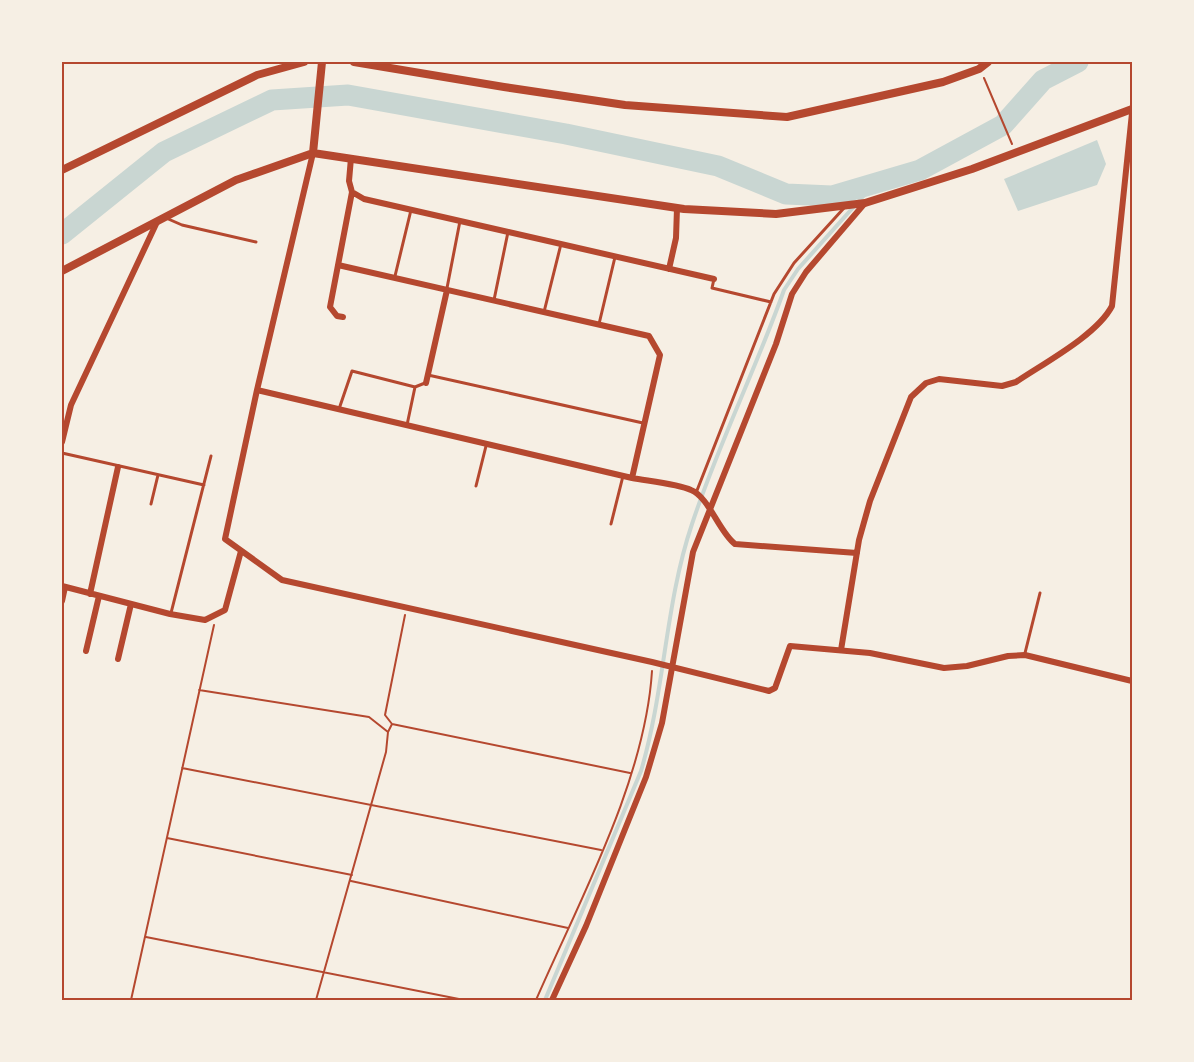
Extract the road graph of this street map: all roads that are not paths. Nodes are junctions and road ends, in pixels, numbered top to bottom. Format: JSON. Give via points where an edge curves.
{"nodes":[{"id":1,"x":304,"y":62,"type":"edge"},
{"id":2,"x":322,"y":62,"type":"edge"},
{"id":3,"x":354,"y":62,"type":"edge"},
{"id":4,"x":988,"y":62,"type":"edge"},
{"id":5,"x":1132,"y":111,"type":"edge"},
{"id":6,"x":313,"y":153,"type":"junction"},
{"id":7,"x":351,"y":158,"type":"junction"},
{"id":8,"x":62,"y":170,"type":"edge"},
{"id":9,"x":352,"y":192,"type":"junction"},
{"id":10,"x":865,"y":203,"type":"junction"},
{"id":11,"x":846,"y":206,"type":"junction"},
{"id":12,"x":677,"y":208,"type":"junction"},
{"id":13,"x":411,"y":210,"type":"junction"},
{"id":14,"x":161,"y":219,"type":"junction"},
{"id":15,"x":460,"y":221,"type":"junction"},
{"id":16,"x":508,"y":232,"type":"junction"},
{"id":17,"x":256,"y":242,"type":"dead end"},
{"id":18,"x":561,"y":244,"type":"junction"},
{"id":19,"x":615,"y":257,"type":"junction"},
{"id":20,"x":338,"y":265,"type":"junction"},
{"id":21,"x":669,"y":269,"type":"junction"},
{"id":22,"x":62,"y":271,"type":"edge"},
{"id":23,"x":394,"y":278,"type":"junction"},
{"id":24,"x":714,"y":279,"type":"joint"},
{"id":25,"x":447,"y":290,"type":"junction"},
{"id":26,"x":494,"y":300,"type":"junction"},
{"id":27,"x":771,"y":302,"type":"junction"},
{"id":28,"x":544,"y":312,"type":"junction"},
{"id":29,"x":343,"y":317,"type":"dead end"},
{"id":30,"x":599,"y":324,"type":"junction"},
{"id":31,"x":428,"y":375,"type":"junction"},
{"id":32,"x":426,"y":383,"type":"joint"},
{"id":33,"x":415,"y":387,"type":"junction"},
{"id":34,"x":257,"y":390,"type":"junction"},
{"id":35,"x":339,"y":409,"type":"junction"},
{"id":36,"x":643,"y":423,"type":"junction"},
{"id":37,"x":407,"y":425,"type":"junction"},
{"id":38,"x":62,"y":442,"type":"edge"},
{"id":39,"x":487,"y":444,"type":"junction"},
{"id":40,"x":62,"y":453,"type":"edge"},
{"id":41,"x":211,"y":456,"type":"dead end"},
{"id":42,"x":118,"y":467,"type":"junction"},
{"id":43,"x":158,"y":475,"type":"junction"},
{"id":44,"x":623,"y":476,"type":"junction"},
{"id":45,"x":632,"y":478,"type":"junction"},
{"id":46,"x":204,"y":484,"type":"junction"},
{"id":47,"x":476,"y":486,"type":"dead end"},
{"id":48,"x":696,"y":493,"type":"junction"},
{"id":49,"x":151,"y":504,"type":"dead end"},
{"id":50,"x":709,"y":510,"type":"junction"},
{"id":51,"x":611,"y":525,"type":"dead end"},
{"id":52,"x":241,"y":551,"type":"junction"},
{"id":53,"x":856,"y":553,"type":"junction"},
{"id":54,"x":63,"y":586,"type":"edge"},
{"id":55,"x":1040,"y":593,"type":"dead end"},
{"id":56,"x":90,"y":594,"type":"junction"},
{"id":57,"x":99,"y":596,"type":"junction"},
{"id":58,"x":62,"y":601,"type":"edge"},
{"id":59,"x":131,"y":604,"type":"junction"},
{"id":60,"x":170,"y":614,"type":"junction"},
{"id":61,"x":841,"y":650,"type":"junction"},
{"id":62,"x":86,"y":651,"type":"dead end"},
{"id":63,"x":1025,"y":655,"type":"junction"},
{"id":64,"x":118,"y":659,"type":"dead end"},
{"id":65,"x":671,"y":668,"type":"junction"},
{"id":66,"x":1132,"y":681,"type":"edge"},
{"id":67,"x":552,"y":1000,"type":"edge"}],
"edges":[{"from":1,"to":8,"type":"street","via":[[256,75]]},
{"from":2,"to":6,"type":"street"},
{"from":3,"to":4,"type":"street","via":[[625,105],[787,117],[943,82]]},
{"from":5,"to":10,"type":"street"},
{"from":5,"to":53,"type":"street","via":[[1112,306],[1108,314],[1016,382],[1002,386],[939,379],[926,382],[911,397],[870,501]]},
{"from":6,"to":7,"type":"street"},
{"from":6,"to":14,"type":"street","via":[[236,180]]},
{"from":6,"to":34,"type":"street"},
{"from":7,"to":9,"type":"street"},
{"from":7,"to":12,"type":"street"},
{"from":9,"to":13,"type":"street","via":[[364,199]]},
{"from":9,"to":20,"type":"street"},
{"from":10,"to":11,"type":"street"},
{"from":10,"to":50,"type":"street","via":[[792,294]]},
{"from":11,"to":12,"type":"street","via":[[776,214]]},
{"from":11,"to":27,"type":"lane","via":[[794,263]]},
{"from":12,"to":21,"type":"street"},
{"from":13,"to":15,"type":"street"},
{"from":13,"to":23,"type":"lane"},
{"from":14,"to":17,"type":"lane"},
{"from":14,"to":22,"type":"street"},
{"from":14,"to":38,"type":"street","via":[[71,405]]},
{"from":15,"to":16,"type":"street"},
{"from":15,"to":25,"type":"lane"},
{"from":16,"to":18,"type":"street"},
{"from":16,"to":26,"type":"lane"},
{"from":18,"to":19,"type":"street"},
{"from":18,"to":28,"type":"lane"},
{"from":19,"to":21,"type":"street"},
{"from":19,"to":30,"type":"lane"},
{"from":20,"to":23,"type":"street"},
{"from":20,"to":29,"type":"street","via":[[330,307]]},
{"from":21,"to":24,"type":"street"},
{"from":23,"to":25,"type":"street"},
{"from":24,"to":27,"type":"lane","via":[[712,288]]},
{"from":25,"to":26,"type":"street"},
{"from":25,"to":31,"type":"street"},
{"from":26,"to":28,"type":"street"},
{"from":27,"to":48,"type":"lane"},
{"from":28,"to":30,"type":"street"},
{"from":30,"to":36,"type":"street","via":[[649,336],[660,355]]},
{"from":31,"to":32,"type":"street"},
{"from":31,"to":36,"type":"lane"},
{"from":32,"to":33,"type":"lane"},
{"from":33,"to":35,"type":"lane","via":[[351,371]]},
{"from":33,"to":37,"type":"lane"},
{"from":34,"to":35,"type":"street"},
{"from":34,"to":52,"type":"street","via":[[225,539]]},
{"from":35,"to":37,"type":"street"},
{"from":36,"to":45,"type":"street"},
{"from":37,"to":39,"type":"street"},
{"from":39,"to":44,"type":"street"},
{"from":39,"to":47,"type":"lane"},
{"from":40,"to":42,"type":"lane"},
{"from":41,"to":46,"type":"lane"},
{"from":42,"to":43,"type":"lane"},
{"from":42,"to":56,"type":"street"},
{"from":43,"to":46,"type":"lane"},
{"from":43,"to":49,"type":"lane"},
{"from":44,"to":45,"type":"street"},
{"from":44,"to":51,"type":"lane"},
{"from":45,"to":48,"type":"street"},
{"from":46,"to":60,"type":"lane"},
{"from":48,"to":50,"type":"street"},
{"from":50,"to":53,"type":"street","via":[[735,544]]},
{"from":50,"to":65,"type":"street","via":[[693,552]]},
{"from":52,"to":60,"type":"street","via":[[225,610],[205,620]]},
{"from":52,"to":65,"type":"street","via":[[282,580]]},
{"from":53,"to":61,"type":"street"},
{"from":54,"to":56,"type":"street"},
{"from":54,"to":58,"type":"street"},
{"from":55,"to":63,"type":"lane"},
{"from":56,"to":57,"type":"street"},
{"from":57,"to":59,"type":"street"},
{"from":57,"to":62,"type":"street"},
{"from":59,"to":60,"type":"street"},
{"from":59,"to":64,"type":"street"},
{"from":61,"to":63,"type":"street","via":[[944,668]]},
{"from":61,"to":65,"type":"street","via":[[790,646],[775,688],[769,691]]},
{"from":63,"to":66,"type":"street"},
{"from":65,"to":67,"type":"street","via":[[662,723],[646,777]]}]}
